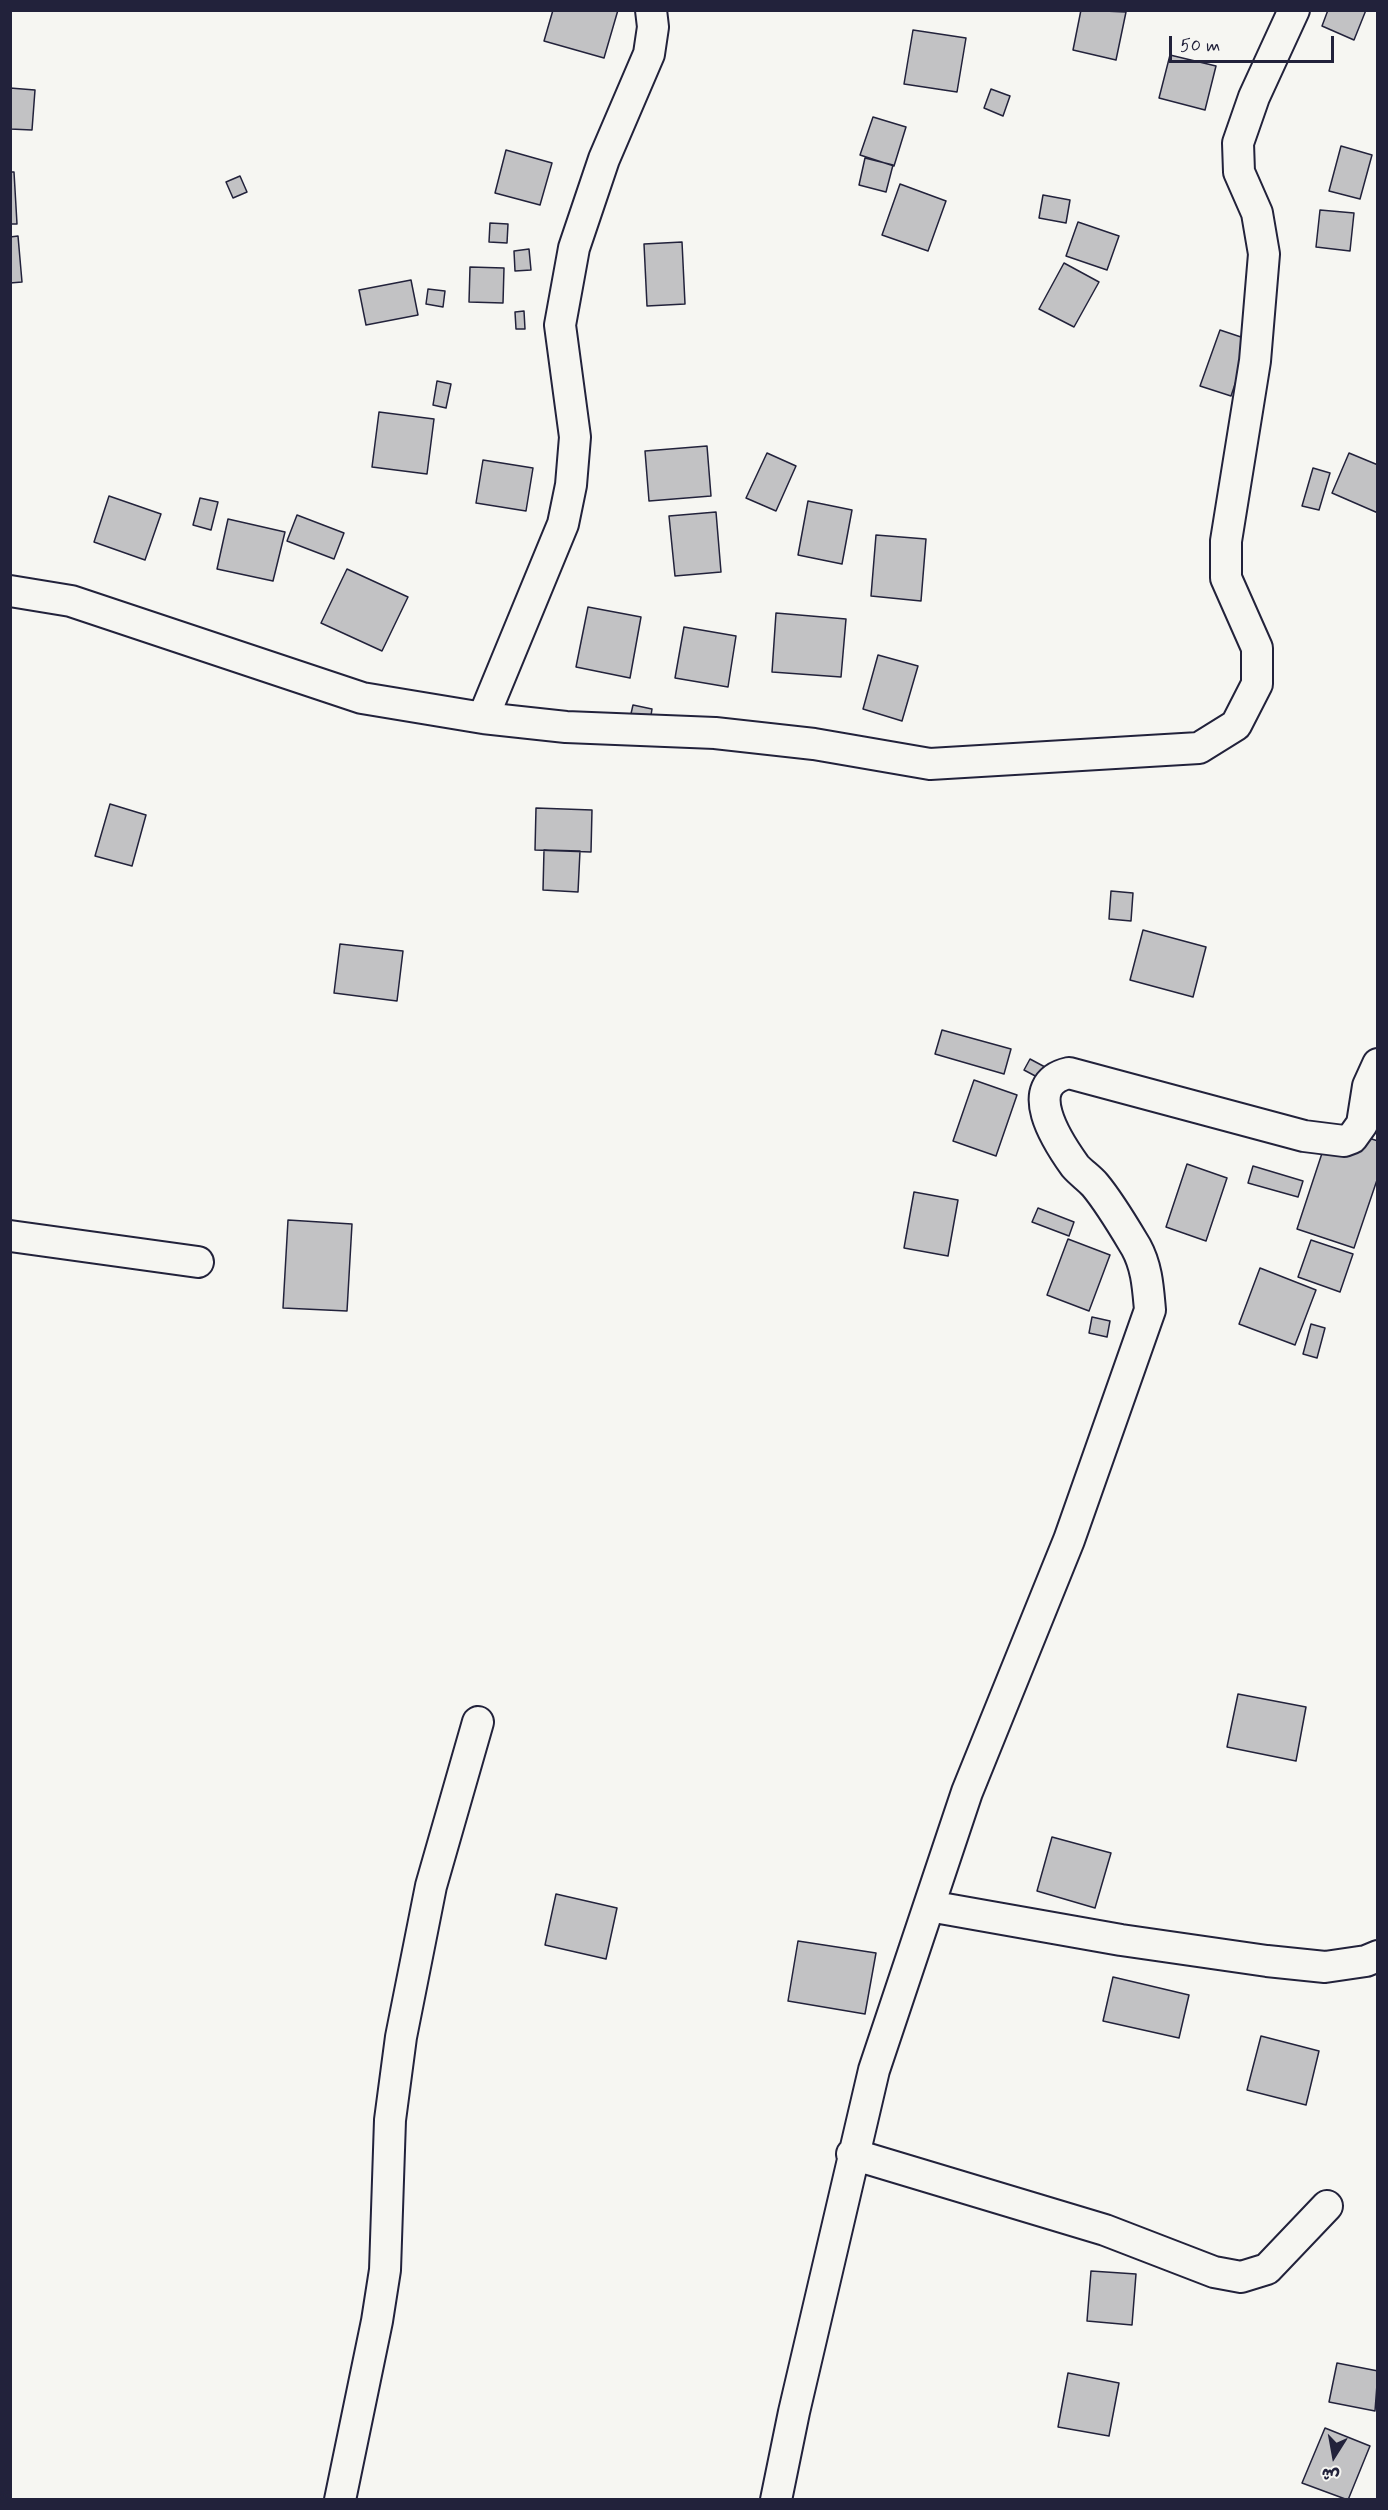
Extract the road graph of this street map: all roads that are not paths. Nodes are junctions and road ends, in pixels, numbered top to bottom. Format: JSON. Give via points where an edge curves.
{"nodes":[{"id":1,"x":651,"y":10,"type":"edge"},
{"id":2,"x":1294,"y":10,"type":"edge"},
{"id":3,"x":10,"y":591,"type":"edge"},
{"id":4,"x":483,"y":718,"type":"junction"},
{"id":5,"x":1377,"y":1064,"type":"edge"},
{"id":6,"x":10,"y":1236,"type":"edge"},
{"id":7,"x":198,"y":1262,"type":"dead end"},
{"id":8,"x":478,"y":1722,"type":"dead end"},
{"id":9,"x":929,"y":1906,"type":"junction"},
{"id":10,"x":1377,"y":1956,"type":"edge"},
{"id":11,"x":852,"y":2154,"type":"junction"},
{"id":12,"x":1327,"y":2206,"type":"dead end"},
{"id":13,"x":340,"y":2499,"type":"edge"},
{"id":14,"x":776,"y":2499,"type":"edge"}],
"edges":[{"from":1,"to":4,"type":"street","via":[[649,54],[596,181],[574,248],[560,325],[575,437],[563,524]]},
{"from":2,"to":4,"type":"street","via":[[1254,97],[1238,143],[1239,172],[1257,213],[1264,254],[1255,361],[1226,541],[1226,578],[1257,648],[1257,684],[1236,726],[1199,748],[930,764],[814,744],[715,733],[566,727]]},
{"from":3,"to":4,"type":"street","via":[[71,601],[362,698]]},
{"from":5,"to":9,"type":"street","via":[[1368,1086],[1362,1124],[1352,1138],[1344,1141],[1304,1136],[1069,1073],[1055,1076],[1048,1083],[1047,1122],[1137,1249],[1148,1280],[1150,1310],[1069,1540],[967,1792]]},
{"from":6,"to":7,"type":"street"},
{"from":8,"to":13,"type":"street","via":[[431,1886],[401,2037],[390,2120],[385,2270]]},
{"from":9,"to":10,"type":"street","via":[[1267,1961],[1325,1967]]},
{"from":9,"to":11,"type":"street","via":[[874,2070]]},
{"from":11,"to":12,"type":"street","via":[[1105,2230],[1214,2272],[1241,2277],[1268,2269]]},
{"from":11,"to":14,"type":"street"}]}
